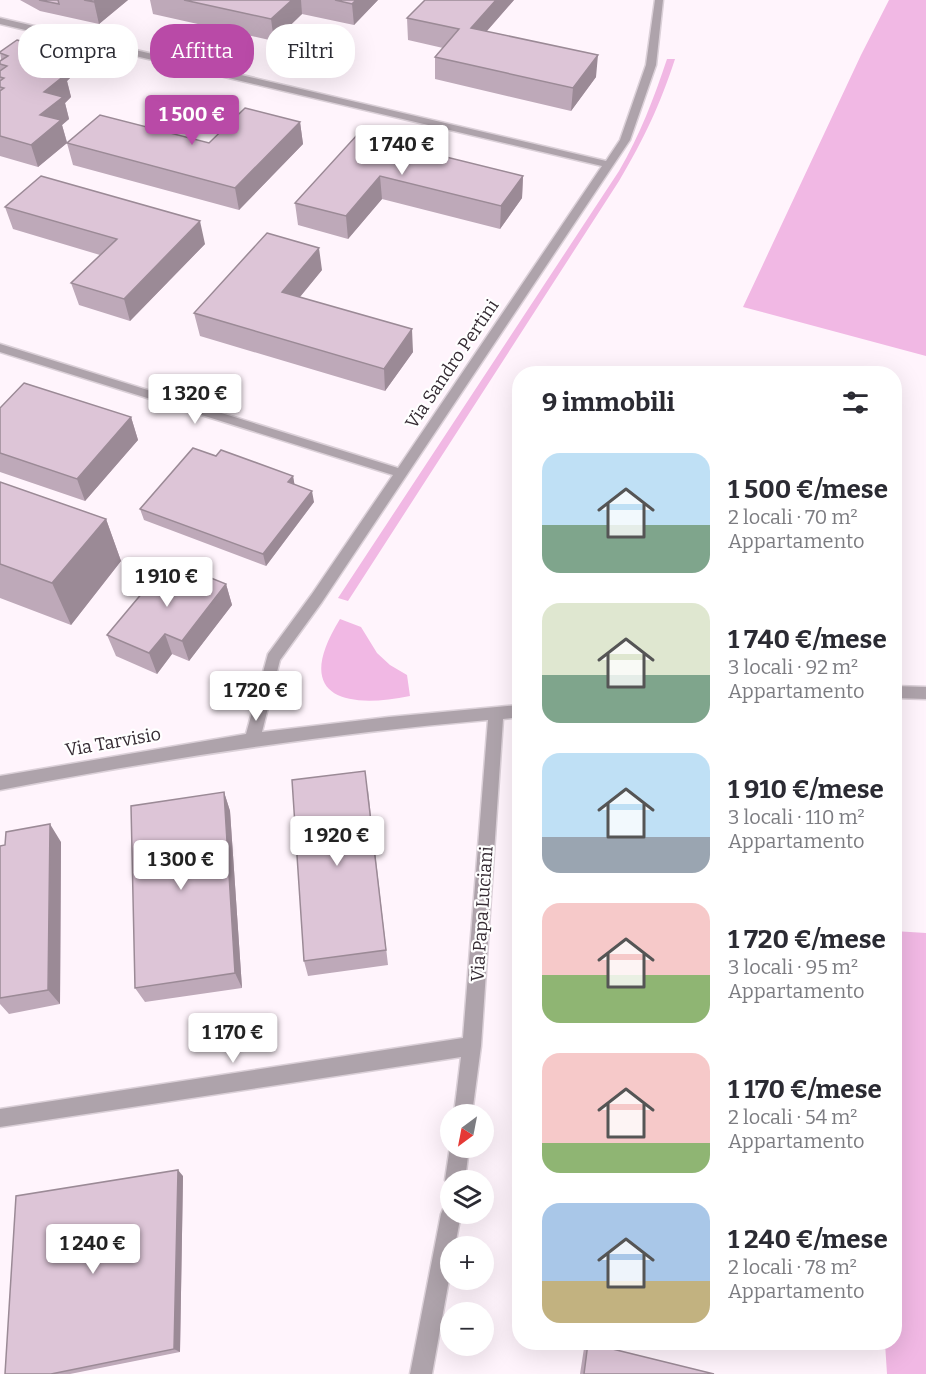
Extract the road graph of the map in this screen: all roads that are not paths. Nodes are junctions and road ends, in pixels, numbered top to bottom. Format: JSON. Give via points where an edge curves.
{"nodes":[{"id":1,"x":659,"y":0,"type":"edge"},
{"id":2,"x":0,"y":21,"type":"edge"},
{"id":3,"x":610,"y":165,"type":"junction"},
{"id":4,"x":0,"y":348,"type":"edge"},
{"id":5,"x":399,"y":473,"type":"junction"},
{"id":6,"x":902,"y":692,"type":"edge"},
{"id":7,"x":926,"y":693,"type":"edge"},
{"id":8,"x":512,"y":712,"type":"edge"},
{"id":9,"x":496,"y":713,"type":"junction"},
{"id":10,"x":253,"y":739,"type":"junction"},
{"id":11,"x":0,"y":783,"type":"edge"},
{"id":12,"x":472,"y":1046,"type":"junction"},
{"id":13,"x":464,"y":1104,"type":"edge"},
{"id":14,"x":0,"y":1118,"type":"edge"},
{"id":15,"x":449,"y":1224,"type":"edge"},
{"id":16,"x":421,"y":1374,"type":"edge"}],
"edges":[{"from":1,"to":3,"type":"street","name":"Via Sandro Pertini","via":[[651,65],[625,140]]},
{"from":2,"to":3,"type":"street"},
{"from":3,"to":5,"type":"street","name":"Via Sandro Pertini"},
{"from":4,"to":5,"type":"street"},
{"from":5,"to":10,"type":"street","name":"Via Sandro Pertini","via":[[273,658]]},
{"from":6,"to":7,"type":"street"},
{"from":8,"to":9,"type":"street","name":"Via Tarvisio"},
{"from":9,"to":10,"type":"street","name":"Via Tarvisio"},
{"from":9,"to":12,"type":"street","name":"Via Papa Luciani"},
{"from":10,"to":11,"type":"street","name":"Via Tarvisio"},
{"from":12,"to":13,"type":"street","name":"Via Papa Luciani"},
{"from":12,"to":14,"type":"street"},
{"from":15,"to":16,"type":"street"}]}
